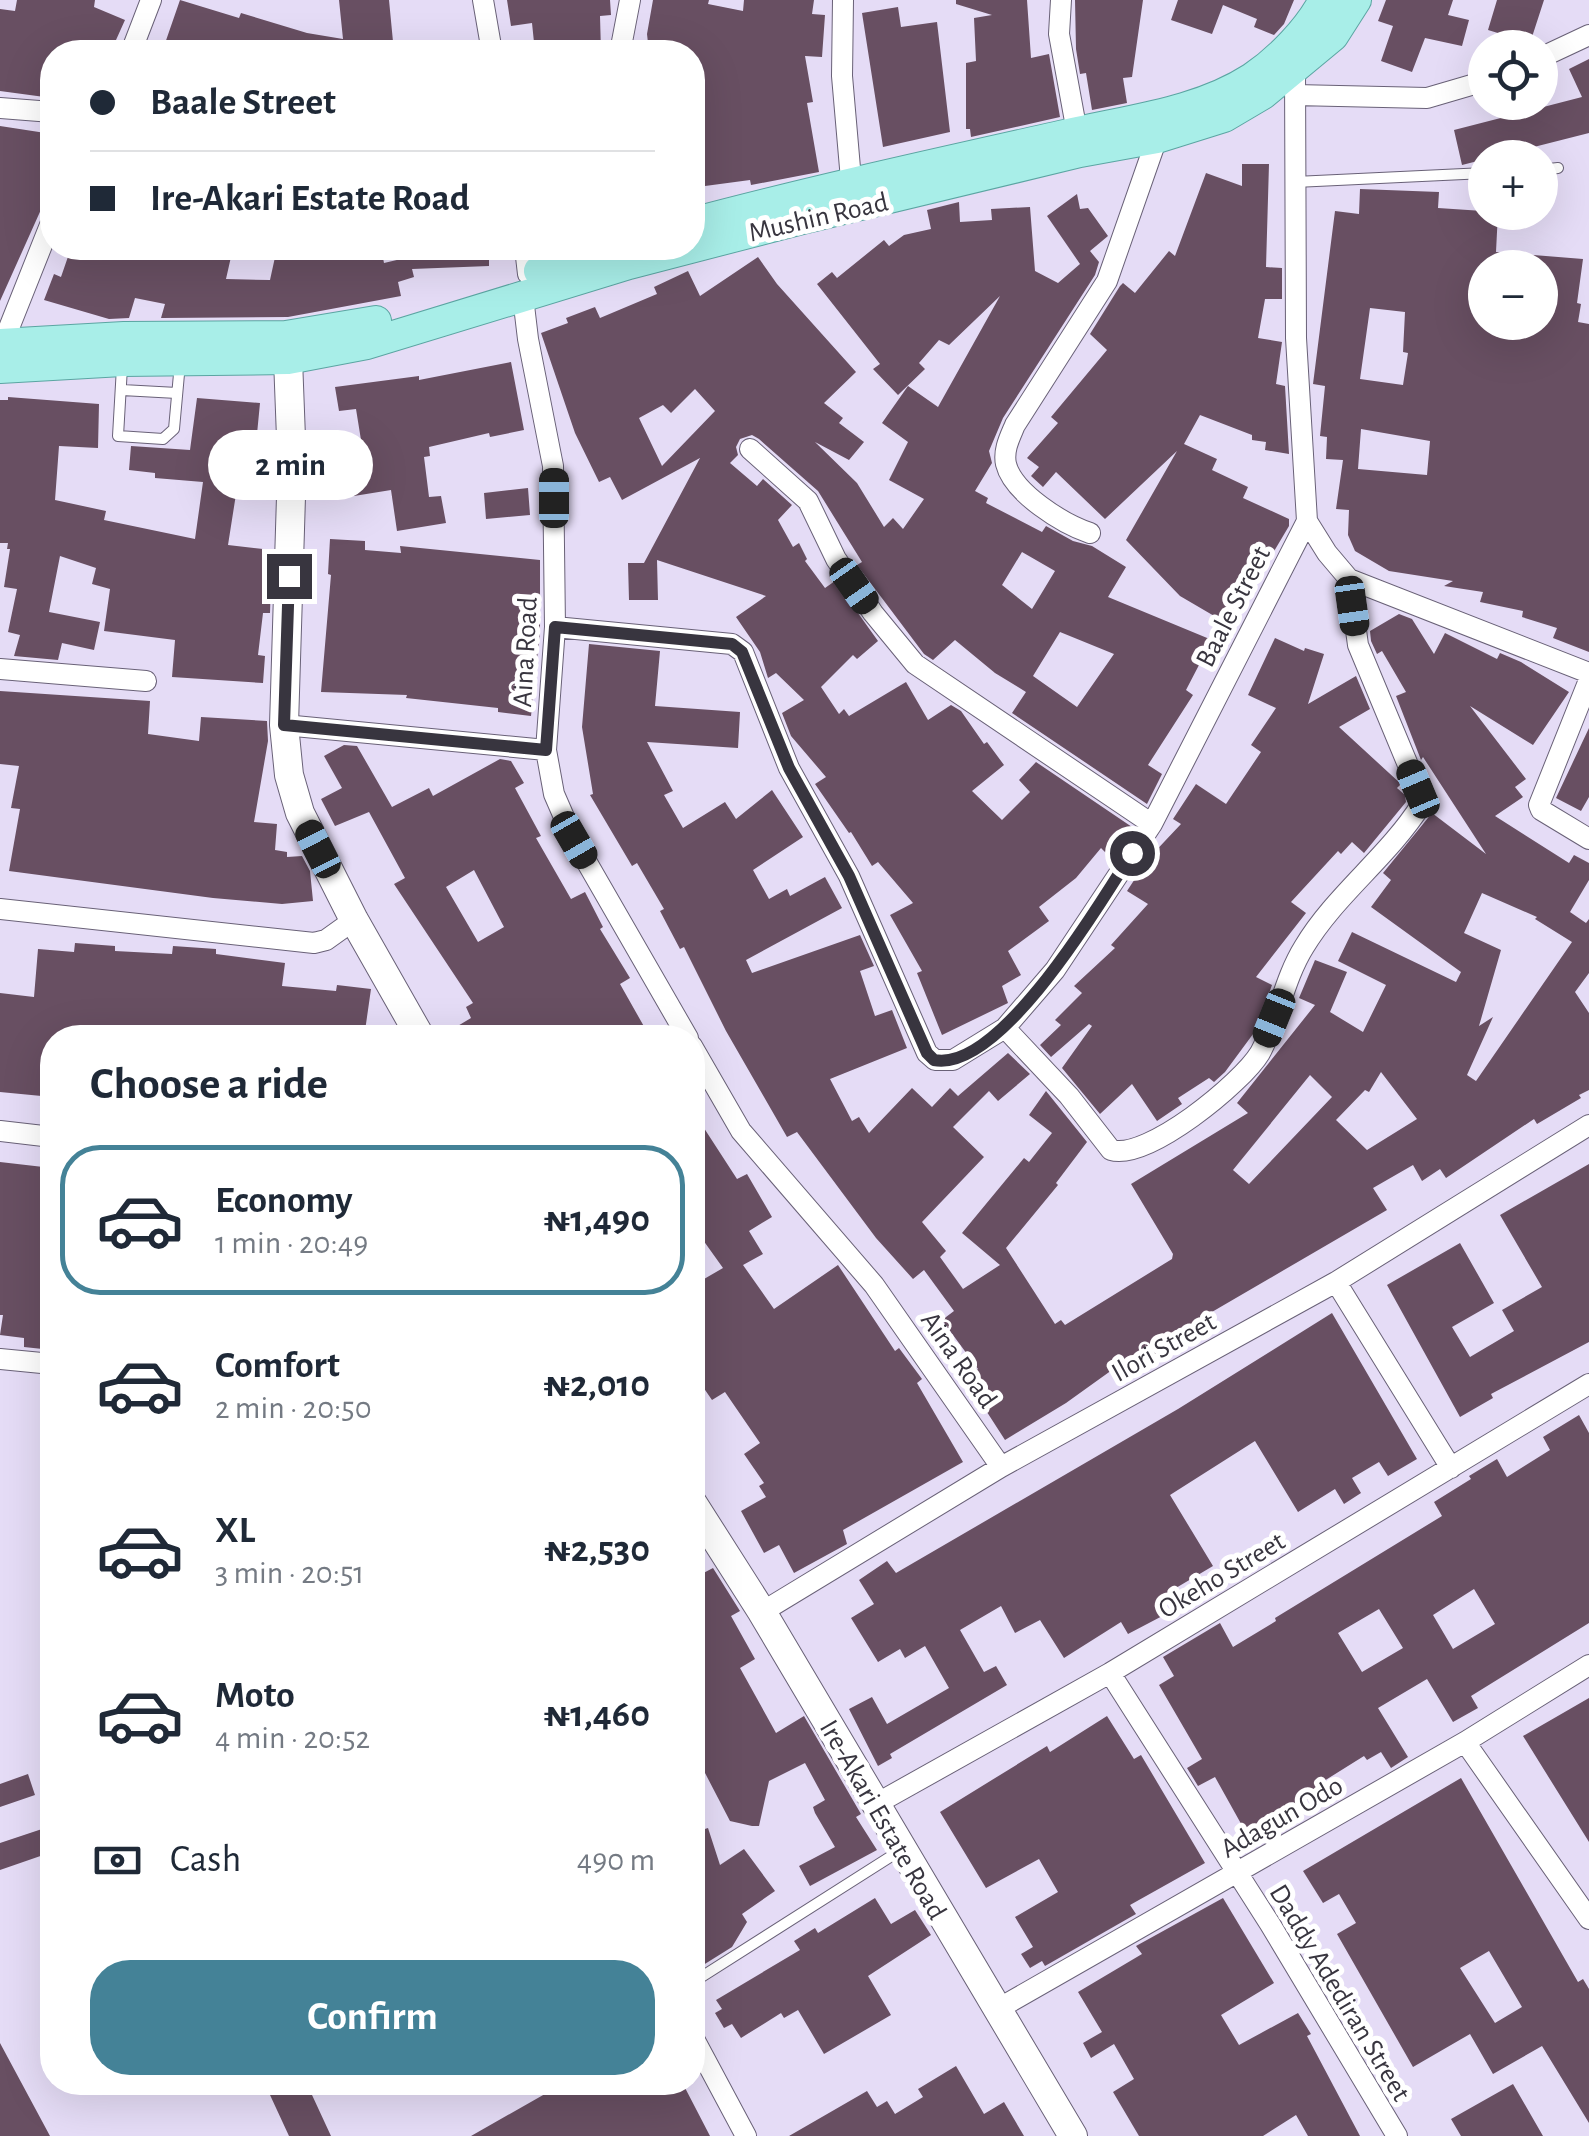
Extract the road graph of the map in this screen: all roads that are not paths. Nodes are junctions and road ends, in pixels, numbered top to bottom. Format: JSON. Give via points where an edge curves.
{"nodes":[{"id":1,"x":150,"y":0,"type":"edge"},
{"id":2,"x":482,"y":0,"type":"edge"},
{"id":3,"x":630,"y":0,"type":"edge"},
{"id":4,"x":843,"y":0,"type":"edge"},
{"id":5,"x":1060,"y":0,"type":"edge"},
{"id":6,"x":1324,"y":0,"type":"edge"},
{"id":7,"x":1356,"y":0,"type":"edge"},
{"id":8,"x":1589,"y":35,"type":"edge"},
{"id":9,"x":135,"y":40,"type":"edge"},
{"id":10,"x":490,"y":40,"type":"edge"},
{"id":11,"x":622,"y":40,"type":"edge"},
{"id":12,"x":1558,"y":50,"type":"edge"},
{"id":13,"x":1295,"y":82,"type":"junction"},
{"id":14,"x":1468,"y":86,"type":"edge"},
{"id":15,"x":0,"y":108,"type":"edge"},
{"id":16,"x":40,"y":111,"type":"edge"},
{"id":17,"x":1077,"y":132,"type":"junction"},
{"id":18,"x":1158,"y":138,"type":"junction"},
{"id":19,"x":1468,"y":173,"type":"edge"},
{"id":20,"x":1294,"y":182,"type":"junction"},
{"id":21,"x":853,"y":195,"type":"junction"},
{"id":22,"x":705,"y":222,"type":"edge"},
{"id":23,"x":705,"y":244,"type":"edge"},
{"id":24,"x":40,"y":251,"type":"edge"},
{"id":25,"x":568,"y":260,"type":"edge"},
{"id":26,"x":644,"y":260,"type":"edge"},
{"id":27,"x":525,"y":273,"type":"edge"},
{"id":28,"x":1,"y":352,"type":"edge"},
{"id":29,"x":288,"y":359,"type":"junction"},
{"id":30,"x":180,"y":362,"type":"junction"},
{"id":31,"x":122,"y":375,"type":"junction"},
{"id":32,"x":177,"y":393,"type":"junction"},
{"id":33,"x":750,"y":449,"type":"dead end"},
{"id":34,"x":1307,"y":521,"type":"junction"},
{"id":35,"x":1090,"y":533,"type":"dead end"},
{"id":36,"x":1349,"y":579,"type":"junction"},
{"id":37,"x":555,"y":627,"type":"junction"},
{"id":38,"x":0,"y":669,"type":"edge"},
{"id":39,"x":1589,"y":676,"type":"edge"},
{"id":40,"x":146,"y":681,"type":"dead end"},
{"id":41,"x":284,"y":725,"type":"junction"},
{"id":42,"x":546,"y":750,"type":"junction"},
{"id":43,"x":1152,"y":824,"type":"junction"},
{"id":44,"x":1589,"y":839,"type":"edge"},
{"id":45,"x":0,"y":908,"type":"edge"},
{"id":46,"x":354,"y":920,"type":"junction"},
{"id":47,"x":414,"y":1025,"type":"edge"},
{"id":48,"x":681,"y":1025,"type":"edge"},
{"id":49,"x":1005,"y":1028,"type":"junction"},
{"id":50,"x":705,"y":1069,"type":"edge"},
{"id":51,"x":1589,"y":1125,"type":"edge"},
{"id":52,"x":0,"y":1132,"type":"edge"},
{"id":53,"x":40,"y":1136,"type":"edge"},
{"id":54,"x":1336,"y":1282,"type":"junction"},
{"id":55,"x":0,"y":1360,"type":"edge"},
{"id":56,"x":40,"y":1363,"type":"edge"},
{"id":57,"x":1589,"y":1384,"type":"edge"},
{"id":58,"x":1002,"y":1466,"type":"junction"},
{"id":59,"x":1451,"y":1468,"type":"junction"},
{"id":60,"x":705,"y":1522,"type":"edge"},
{"id":61,"x":762,"y":1612,"type":"junction"},
{"id":62,"x":1589,"y":1665,"type":"edge"},
{"id":63,"x":1110,"y":1673,"type":"junction"},
{"id":64,"x":1465,"y":1742,"type":"junction"},
{"id":65,"x":876,"y":1804,"type":"junction"},
{"id":66,"x":902,"y":1850,"type":"junction"},
{"id":67,"x":1236,"y":1874,"type":"junction"},
{"id":68,"x":1589,"y":1920,"type":"edge"},
{"id":69,"x":705,"y":1975,"type":"edge"},
{"id":70,"x":996,"y":2010,"type":"junction"},
{"id":71,"x":705,"y":2059,"type":"edge"},
{"id":72,"x":746,"y":2136,"type":"edge"},
{"id":73,"x":1072,"y":2136,"type":"edge"},
{"id":74,"x":1397,"y":2136,"type":"edge"}],
"edges":[{"from":1,"to":9,"type":"street"},
{"from":2,"to":10,"type":"street"},
{"from":3,"to":11,"type":"street"},
{"from":4,"to":21,"type":"street"},
{"from":5,"to":17,"type":"street","via":[[1059,34]]},
{"from":6,"to":17,"type":"main road","name":"Mushin Road","via":[[1252,77],[1214,97]]},
{"from":7,"to":13,"type":"main road","name":"Mushin Road"},
{"from":8,"to":12,"type":"street"},
{"from":13,"to":14,"type":"street","via":[[1427,98]]},
{"from":13,"to":18,"type":"main road","name":"Mushin Road","via":[[1224,117]]},
{"from":13,"to":20,"type":"street"},
{"from":15,"to":16,"type":"street"},
{"from":17,"to":21,"type":"main road","name":"Mushin Road"},
{"from":18,"to":21,"type":"main road","name":"Mushin Road"},
{"from":18,"to":35,"type":"street","via":[[1107,281],[1014,425],[1006,449],[1020,488]]},
{"from":19,"to":20,"type":"lane"},
{"from":20,"to":34,"type":"street"},
{"from":21,"to":22,"type":"main road","name":"Mushin Road"},
{"from":21,"to":23,"type":"main road","name":"Mushin Road","via":[[802,218]]},
{"from":24,"to":28,"type":"street"},
{"from":25,"to":27,"type":"main road","name":"Mushin Road"},
{"from":26,"to":27,"type":"main road","name":"Mushin Road"},
{"from":27,"to":28,"type":"main road","name":"Mushin Road","via":[[362,325],[286,336],[124,337]]},
{"from":27,"to":29,"type":"main road","name":"Mushin Road","via":[[367,344]]},
{"from":27,"to":37,"type":"street","name":"Aina Road","via":[[528,339],[554,466]]},
{"from":28,"to":31,"type":"main road","name":"Mushin Road"},
{"from":29,"to":30,"type":"main road","name":"Mushin Road"},
{"from":29,"to":41,"type":"street","via":[[292,464]]},
{"from":30,"to":31,"type":"main road","name":"Mushin Road"},
{"from":30,"to":32,"type":"lane"},
{"from":31,"to":32,"type":"lane"},
{"from":31,"to":32,"type":"lane","via":[[118,436],[172,434]]},
{"from":33,"to":43,"type":"street","via":[[808,501],[836,559],[915,664]]},
{"from":34,"to":36,"type":"street"},
{"from":34,"to":43,"type":"street","name":"Baale Street"},
{"from":36,"to":39,"type":"street"},
{"from":36,"to":49,"type":"street","via":[[1358,645],[1421,806],[1303,947],[1259,1054],[1195,1114],[1160,1138],[1118,1152]]},
{"from":37,"to":42,"type":"street","name":"Aina Road"},
{"from":37,"to":49,"type":"street","name":"Baale Street","via":[[732,644],[742,652],[789,768],[849,876],[927,1053],[952,1060]]},
{"from":38,"to":40,"type":"street"},
{"from":39,"to":44,"type":"street","via":[[1539,805]]},
{"from":41,"to":42,"type":"street"},
{"from":41,"to":46,"type":"street","via":[[300,813]]},
{"from":42,"to":48,"type":"street","name":"Aina Road","via":[[554,794],[574,840]]},
{"from":43,"to":49,"type":"street","name":"Baale Street","via":[[1056,970]]},
{"from":45,"to":46,"type":"street","via":[[314,943]]},
{"from":46,"to":47,"type":"street"},
{"from":50,"to":58,"type":"street","name":"Aina Road","via":[[741,1131],[874,1285]]},
{"from":51,"to":54,"type":"street","name":"Ilori Street"},
{"from":52,"to":53,"type":"street"},
{"from":54,"to":58,"type":"street","name":"Ilori Street"},
{"from":54,"to":59,"type":"street"},
{"from":55,"to":56,"type":"street"},
{"from":57,"to":59,"type":"street","name":"Okeho Street"},
{"from":58,"to":61,"type":"street","name":"Ilori Street"},
{"from":59,"to":63,"type":"street","name":"Okeho Street"},
{"from":60,"to":61,"type":"street","name":"Ire-Akari Estate Road"},
{"from":61,"to":65,"type":"street","name":"Ire-Akari Estate Road"},
{"from":62,"to":64,"type":"street","name":"Adagun Odo"},
{"from":63,"to":65,"type":"street","name":"Okeho Street"},
{"from":63,"to":67,"type":"street","name":"Daddy Adediran Street"},
{"from":64,"to":67,"type":"street","name":"Adagun Odo"},
{"from":64,"to":68,"type":"street"},
{"from":65,"to":66,"type":"street","name":"Ire-Akari Estate Road"},
{"from":66,"to":69,"type":"lane"},
{"from":66,"to":70,"type":"street","name":"Ire-Akari Estate Road"},
{"from":67,"to":70,"type":"street","name":"Adagun Odo"},
{"from":67,"to":74,"type":"street","name":"Daddy Adediran Street"},
{"from":70,"to":73,"type":"street","name":"Ire-Akari Estate Road"},
{"from":71,"to":72,"type":"street"}]}
